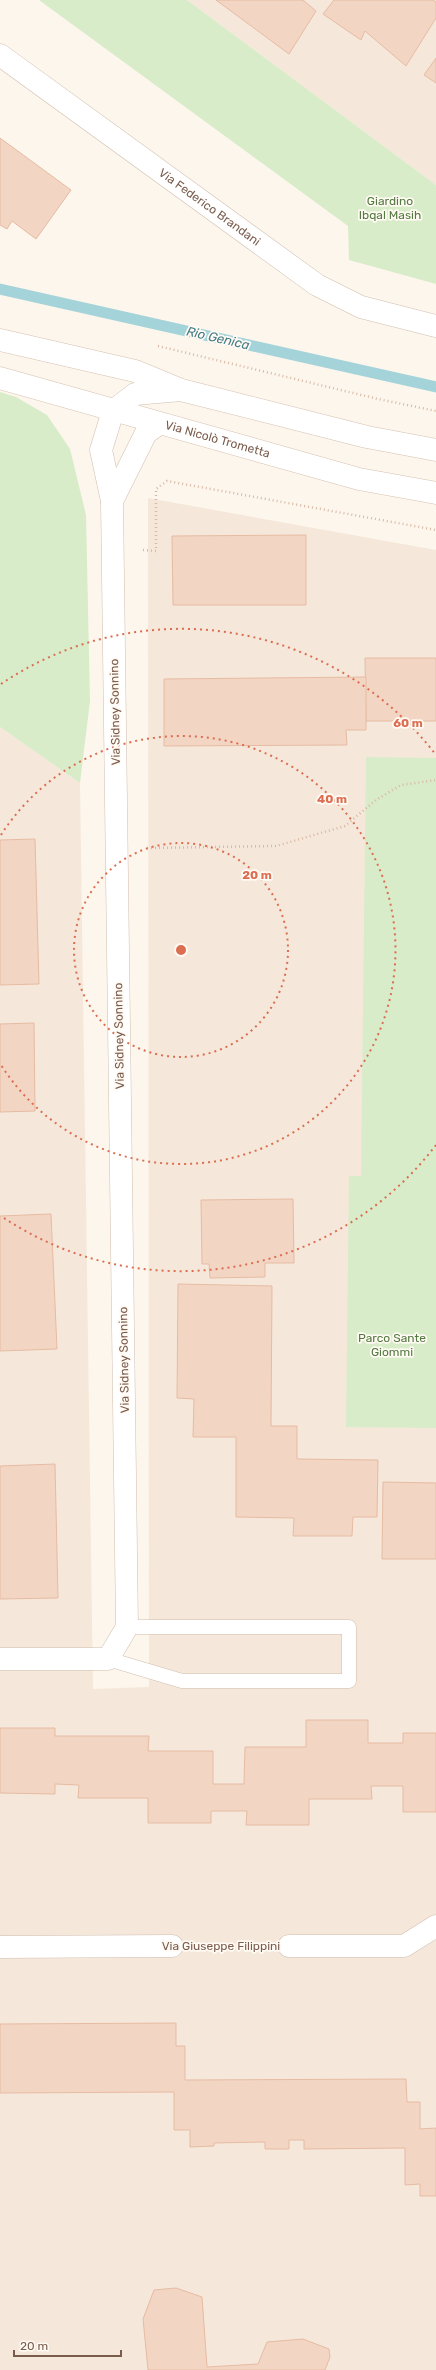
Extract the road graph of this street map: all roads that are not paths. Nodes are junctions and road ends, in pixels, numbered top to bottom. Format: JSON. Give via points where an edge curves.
{"nodes":[{"id":1,"x":0,"y":55,"type":"edge"},
{"id":2,"x":436,"y":326,"type":"edge"},
{"id":3,"x":0,"y":340,"type":"edge"},
{"id":4,"x":0,"y":378,"type":"edge"},
{"id":5,"x":181,"y":390,"type":"junction"},
{"id":6,"x":113,"y":411,"type":"junction"},
{"id":7,"x":159,"y":424,"type":"junction"},
{"id":8,"x":436,"y":450,"type":"edge"},
{"id":9,"x":436,"y":493,"type":"edge"},
{"id":10,"x":112,"y":501,"type":"junction"},
{"id":11,"x":127,"y":1627,"type":"junction"},
{"id":12,"x":0,"y":1659,"type":"edge"},
{"id":13,"x":108,"y":1659,"type":"junction"},
{"id":14,"x":436,"y":1926,"type":"edge"},
{"id":15,"x":172,"y":1946,"type":"road end"},
{"id":16,"x":289,"y":1946,"type":"road end"},
{"id":17,"x":0,"y":1947,"type":"edge"}],
"edges":[{"from":1,"to":2,"type":"street","name":"Via Federico Brandani","via":[[317,285],[361,307]]},
{"from":3,"to":5,"type":"street","via":[[135,371]]},
{"from":4,"to":6,"type":"street","name":"Via Nicolò Trometta"},
{"from":5,"to":6,"type":"street","via":[[135,394]]},
{"from":5,"to":8,"type":"street","via":[[367,437]]},
{"from":6,"to":7,"type":"street","name":"Via Nicolò Trometta"},
{"from":6,"to":10,"type":"street","via":[[101,450]]},
{"from":7,"to":9,"type":"street","name":"Via Nicolò Trometta","via":[[359,479]]},
{"from":7,"to":10,"type":"street","name":"Via Sidney Sonnino","via":[[146,433]]},
{"from":10,"to":11,"type":"street","name":"Via Sidney Sonnino"},
{"from":11,"to":13,"type":"street"},
{"from":11,"to":13,"type":"lane","via":[[349,1627],[349,1681],[182,1681]]},
{"from":12,"to":13,"type":"street"},
{"from":14,"to":16,"type":"street","name":"Via Giuseppe Filippini","via":[[404,1946]]},
{"from":15,"to":17,"type":"street","name":"Via Giuseppe Filippini"}]}
